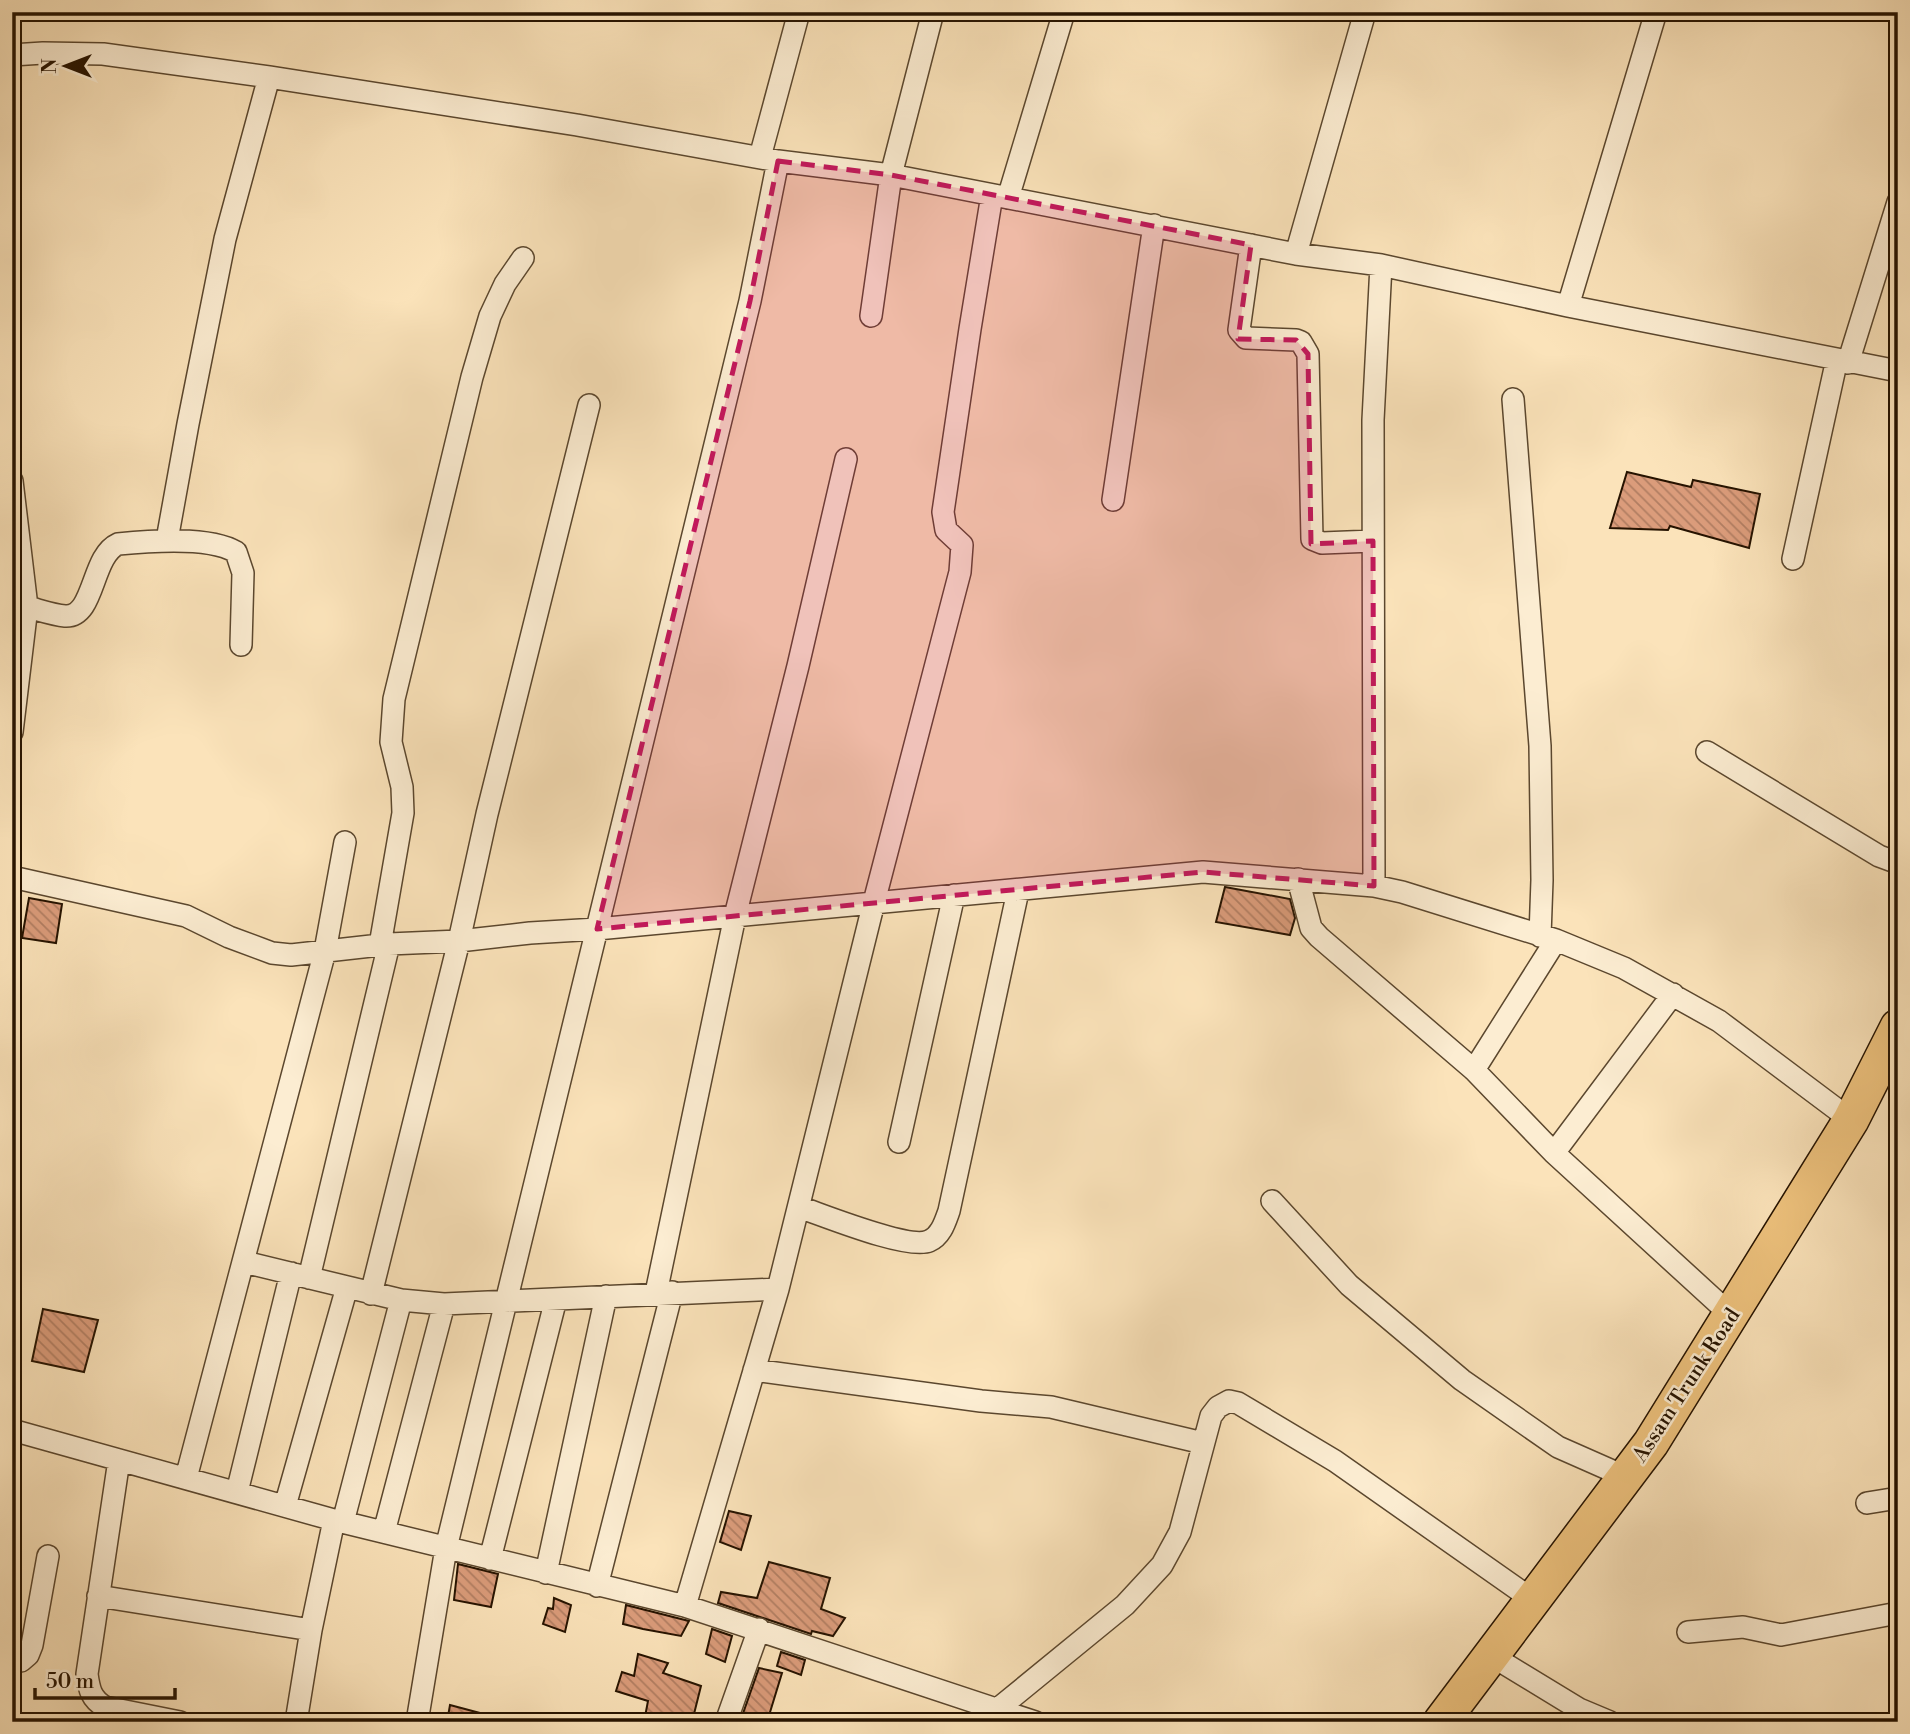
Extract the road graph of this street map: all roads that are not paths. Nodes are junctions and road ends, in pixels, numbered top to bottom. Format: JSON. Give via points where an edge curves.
{"nodes":[{"id":1,"x":799,"y":12,"type":"edge"},
{"id":2,"x":933,"y":12,"type":"edge"},
{"id":3,"x":1064,"y":12,"type":"edge"},
{"id":4,"x":1365,"y":12,"type":"edge"},
{"id":5,"x":1656,"y":12,"type":"edge"},
{"id":6,"x":12,"y":55,"type":"edge"},
{"id":7,"x":269,"y":77,"type":"junction"},
{"id":8,"x":769,"y":159,"type":"junction"},
{"id":9,"x":891,"y":175,"type":"junction"},
{"id":10,"x":1000,"y":197,"type":"junction"},
{"id":11,"x":1898,"y":202,"type":"edge"},
{"id":12,"x":1154,"y":225,"type":"junction"},
{"id":13,"x":1251,"y":245,"type":"junction"},
{"id":14,"x":1296,"y":254,"type":"junction"},
{"id":15,"x":523,"y":258,"type":"dead end"},
{"id":16,"x":1381,"y":265,"type":"junction"},
{"id":17,"x":1568,"y":306,"type":"junction"},
{"id":18,"x":871,"y":316,"type":"dead end"},
{"id":19,"x":1842,"y":361,"type":"junction"},
{"id":20,"x":1898,"y":371,"type":"edge"},
{"id":21,"x":1513,"y":399,"type":"dead end"},
{"id":22,"x":589,"y":405,"type":"dead end"},
{"id":23,"x":846,"y":459,"type":"dead end"},
{"id":24,"x":12,"y":481,"type":"edge"},
{"id":25,"x":1113,"y":500,"type":"dead end"},
{"id":26,"x":167,"y":540,"type":"junction"},
{"id":27,"x":1373,"y":541,"type":"junction"},
{"id":28,"x":16,"y":549,"type":"edge"},
{"id":29,"x":1793,"y":559,"type":"dead end"},
{"id":30,"x":27,"y":607,"type":"junction"},
{"id":31,"x":241,"y":645,"type":"dead end"},
{"id":32,"x":12,"y":732,"type":"edge"},
{"id":33,"x":1707,"y":752,"type":"dead end"},
{"id":34,"x":345,"y":842,"type":"dead end"},
{"id":35,"x":1898,"y":863,"type":"edge"},
{"id":36,"x":12,"y":877,"type":"edge"},
{"id":37,"x":1298,"y":879,"type":"junction"},
{"id":38,"x":1374,"y":886,"type":"junction"},
{"id":39,"x":1018,"y":891,"type":"junction"},
{"id":40,"x":954,"y":895,"type":"junction"},
{"id":41,"x":874,"y":902,"type":"junction"},
{"id":42,"x":735,"y":916,"type":"junction"},
{"id":43,"x":597,"y":929,"type":"junction"},
{"id":44,"x":1548,"y":938,"type":"junction"},
{"id":45,"x":459,"y":941,"type":"junction"},
{"id":46,"x":385,"y":945,"type":"junction"},
{"id":47,"x":325,"y":951,"type":"junction"},
{"id":48,"x":1673,"y":994,"type":"junction"},
{"id":49,"x":1898,"y":1027,"type":"edge"},
{"id":50,"x":1474,"y":1070,"type":"junction"},
{"id":51,"x":1851,"y":1120,"type":"junction"},
{"id":52,"x":899,"y":1142,"type":"dead end"},
{"id":53,"x":1553,"y":1153,"type":"junction"},
{"id":54,"x":1272,"y":1201,"type":"dead end"},
{"id":55,"x":799,"y":1207,"type":"junction"},
{"id":56,"x":244,"y":1262,"type":"junction"},
{"id":57,"x":300,"y":1276,"type":"junction"},
{"id":58,"x":347,"y":1287,"type":"junction"},
{"id":59,"x":778,"y":1289,"type":"junction"},
{"id":60,"x":664,"y":1293,"type":"junction"},
{"id":61,"x":371,"y":1294,"type":"junction"},
{"id":62,"x":606,"y":1296,"type":"junction"},
{"id":63,"x":556,"y":1299,"type":"junction"},
{"id":64,"x":401,"y":1300,"type":"junction"},
{"id":65,"x":506,"y":1302,"type":"junction"},
{"id":66,"x":444,"y":1304,"type":"junction"},
{"id":67,"x":1731,"y":1315,"type":"junction"},
{"id":68,"x":754,"y":1370,"type":"junction"},
{"id":69,"x":12,"y":1430,"type":"edge"},
{"id":70,"x":1203,"y":1443,"type":"junction"},
{"id":71,"x":119,"y":1460,"type":"junction"},
{"id":72,"x":1626,"y":1477,"type":"junction"},
{"id":73,"x":186,"y":1478,"type":"junction"},
{"id":74,"x":237,"y":1492,"type":"junction"},
{"id":75,"x":1898,"y":1498,"type":"edge"},
{"id":76,"x":1867,"y":1503,"type":"dead end"},
{"id":77,"x":285,"y":1506,"type":"junction"},
{"id":78,"x":339,"y":1521,"type":"junction"},
{"id":79,"x":384,"y":1532,"type":"junction"},
{"id":80,"x":446,"y":1548,"type":"junction"},
{"id":81,"x":48,"y":1556,"type":"dead end"},
{"id":82,"x":490,"y":1559,"type":"junction"},
{"id":83,"x":546,"y":1573,"type":"junction"},
{"id":84,"x":597,"y":1586,"type":"junction"},
{"id":85,"x":98,"y":1596,"type":"junction"},
{"id":86,"x":1533,"y":1601,"type":"junction"},
{"id":87,"x":685,"y":1606,"type":"junction"},
{"id":88,"x":1898,"y":1613,"type":"edge"},
{"id":89,"x":760,"y":1629,"type":"junction"},
{"id":90,"x":311,"y":1630,"type":"junction"},
{"id":91,"x":1688,"y":1632,"type":"dead end"},
{"id":92,"x":1492,"y":1656,"type":"junction"},
{"id":93,"x":12,"y":1660,"type":"edge"},
{"id":94,"x":999,"y":1708,"type":"junction"},
{"id":95,"x":180,"y":1722,"type":"edge"},
{"id":96,"x":296,"y":1722,"type":"edge"},
{"id":97,"x":417,"y":1722,"type":"edge"},
{"id":98,"x":726,"y":1722,"type":"edge"},
{"id":99,"x":1035,"y":1722,"type":"edge"},
{"id":100,"x":1441,"y":1722,"type":"edge"},
{"id":101,"x":1610,"y":1722,"type":"edge"}],
"edges":[{"from":1,"to":8,"type":"street"},
{"from":2,"to":9,"type":"street"},
{"from":3,"to":10,"type":"street"},
{"from":4,"to":14,"type":"street"},
{"from":5,"to":17,"type":"street"},
{"from":6,"to":7,"type":"street","via":[[103,54]]},
{"from":7,"to":8,"type":"street"},
{"from":7,"to":26,"type":"street","via":[[225,239]]},
{"from":8,"to":9,"type":"street"},
{"from":8,"to":43,"type":"street","via":[[750,301]]},
{"from":9,"to":10,"type":"street"},
{"from":9,"to":18,"type":"street"},
{"from":10,"to":12,"type":"street"},
{"from":10,"to":41,"type":"street","via":[[943,512],[946,530],[962,545],[960,572]]},
{"from":11,"to":19,"type":"street"},
{"from":12,"to":13,"type":"street"},
{"from":12,"to":25,"type":"street"},
{"from":13,"to":14,"type":"street"},
{"from":13,"to":27,"type":"street","via":[[1239,330],[1246,338],[1296,340],[1308,354],[1312,539],[1322,543]]},
{"from":14,"to":16,"type":"street"},
{"from":15,"to":46,"type":"street","via":[[490,316],[472,377],[394,699],[391,742],[403,813]]},
{"from":16,"to":17,"type":"street"},
{"from":16,"to":27,"type":"street","via":[[1373,420]]},
{"from":17,"to":19,"type":"street"},
{"from":19,"to":20,"type":"street"},
{"from":19,"to":29,"type":"street"},
{"from":21,"to":44,"type":"street","via":[[1540,746],[1542,880]]},
{"from":22,"to":45,"type":"street","via":[[486,814]]},
{"from":23,"to":42,"type":"street"},
{"from":24,"to":28,"type":"street"},
{"from":26,"to":30,"type":"street","via":[[112,547],[103,556],[77,614],[66,616]]},
{"from":26,"to":31,"type":"street","via":[[229,547],[236,552],[243,573]]},
{"from":27,"to":38,"type":"street"},
{"from":28,"to":30,"type":"street"},
{"from":30,"to":32,"type":"street"},
{"from":33,"to":35,"type":"street"},
{"from":34,"to":47,"type":"street"},
{"from":36,"to":47,"type":"street","via":[[186,916],[272,953]]},
{"from":37,"to":38,"type":"street"},
{"from":37,"to":39,"type":"street","via":[[1203,872]]},
{"from":37,"to":50,"type":"street","via":[[1311,928],[1319,937]]},
{"from":38,"to":44,"type":"street"},
{"from":39,"to":40,"type":"street"},
{"from":39,"to":55,"type":"street","via":[[950,1211],[935,1238],[925,1243],[903,1241]]},
{"from":40,"to":41,"type":"street"},
{"from":40,"to":52,"type":"street"},
{"from":41,"to":42,"type":"street"},
{"from":41,"to":55,"type":"street"},
{"from":42,"to":43,"type":"street"},
{"from":42,"to":60,"type":"street"},
{"from":43,"to":45,"type":"street"},
{"from":43,"to":65,"type":"street"},
{"from":44,"to":48,"type":"street","via":[[1624,968]]},
{"from":44,"to":50,"type":"street"},
{"from":45,"to":46,"type":"street"},
{"from":45,"to":61,"type":"street"},
{"from":46,"to":47,"type":"street"},
{"from":46,"to":57,"type":"street"},
{"from":47,"to":56,"type":"street"},
{"from":48,"to":51,"type":"street","via":[[1719,1021]]},
{"from":48,"to":53,"type":"street"},
{"from":49,"to":51,"type":"main road","name":"Assam Trunk Road"},
{"from":50,"to":53,"type":"street"},
{"from":51,"to":67,"type":"main road","name":"Assam Trunk Road"},
{"from":53,"to":67,"type":"street"},
{"from":54,"to":72,"type":"street","via":[[1349,1285],[1462,1380],[1558,1447]]},
{"from":55,"to":59,"type":"street"},
{"from":56,"to":57,"type":"street"},
{"from":56,"to":73,"type":"street"},
{"from":57,"to":58,"type":"street"},
{"from":57,"to":74,"type":"street"},
{"from":58,"to":61,"type":"street"},
{"from":58,"to":77,"type":"street"},
{"from":59,"to":60,"type":"street"},
{"from":59,"to":68,"type":"street"},
{"from":60,"to":62,"type":"street"},
{"from":60,"to":84,"type":"street"},
{"from":61,"to":64,"type":"street"},
{"from":62,"to":63,"type":"street"},
{"from":62,"to":83,"type":"street"},
{"from":63,"to":65,"type":"street"},
{"from":63,"to":82,"type":"street"},
{"from":64,"to":66,"type":"street"},
{"from":64,"to":78,"type":"street"},
{"from":65,"to":66,"type":"street"},
{"from":65,"to":80,"type":"street"},
{"from":66,"to":79,"type":"street"},
{"from":67,"to":72,"type":"main road","name":"Assam Trunk Road"},
{"from":68,"to":70,"type":"street","via":[[1051,1407]]},
{"from":68,"to":87,"type":"street"},
{"from":69,"to":71,"type":"street"},
{"from":70,"to":86,"type":"street","via":[[1218,1407],[1228,1401],[1238,1403],[1335,1461]]},
{"from":70,"to":94,"type":"street","via":[[1181,1532],[1162,1565],[1125,1605]]},
{"from":71,"to":73,"type":"street"},
{"from":71,"to":85,"type":"street"},
{"from":72,"to":86,"type":"main road","name":"Assam Trunk Road"},
{"from":73,"to":74,"type":"street"},
{"from":74,"to":77,"type":"street"},
{"from":75,"to":76,"type":"street"},
{"from":77,"to":78,"type":"street"},
{"from":78,"to":79,"type":"street"},
{"from":78,"to":90,"type":"street"},
{"from":79,"to":80,"type":"street"},
{"from":80,"to":82,"type":"street"},
{"from":80,"to":97,"type":"street"},
{"from":81,"to":93,"type":"street","via":[[32,1645],[20,1661]]},
{"from":82,"to":83,"type":"street"},
{"from":83,"to":84,"type":"street"},
{"from":84,"to":87,"type":"street"},
{"from":85,"to":90,"type":"street"},
{"from":85,"to":95,"type":"street","via":[[87,1674],[91,1694],[105,1707]]},
{"from":86,"to":92,"type":"main road","name":"Assam Trunk Road"},
{"from":87,"to":89,"type":"street"},
{"from":88,"to":91,"type":"street","via":[[1781,1635],[1743,1627]]},
{"from":89,"to":94,"type":"street"},
{"from":89,"to":98,"type":"street"},
{"from":90,"to":96,"type":"street"},
{"from":92,"to":100,"type":"main road","name":"Assam Trunk Road"},
{"from":92,"to":101,"type":"street","via":[[1579,1709]]},
{"from":94,"to":99,"type":"street"}]}
